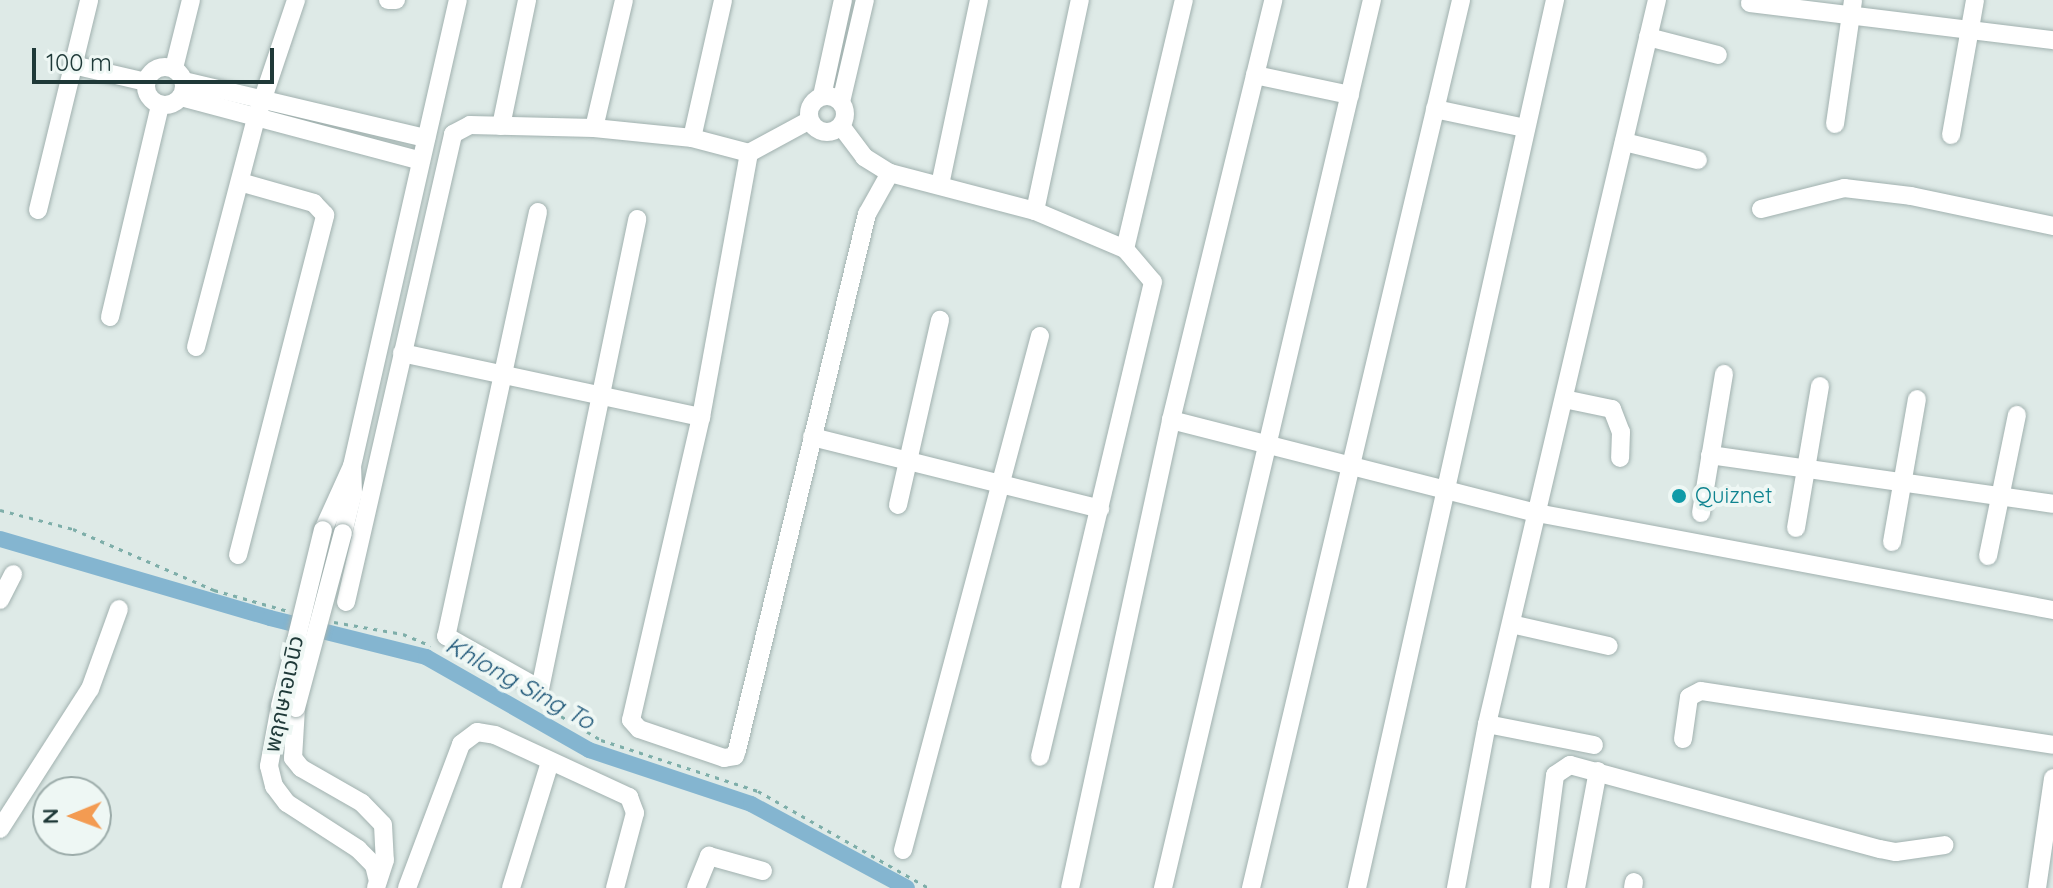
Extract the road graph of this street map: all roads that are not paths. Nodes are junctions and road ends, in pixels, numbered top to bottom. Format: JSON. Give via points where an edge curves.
{"nodes":[{"id":1,"x":89,"y":0,"type":"edge"},
{"id":2,"x":191,"y":0,"type":"edge"},
{"id":3,"x":296,"y":0,"type":"edge"},
{"id":4,"x":388,"y":0,"type":"edge"},
{"id":5,"x":396,"y":0,"type":"edge"},
{"id":6,"x":458,"y":0,"type":"edge"},
{"id":7,"x":527,"y":0,"type":"edge"},
{"id":8,"x":624,"y":0,"type":"edge"},
{"id":9,"x":723,"y":0,"type":"edge"},
{"id":10,"x":843,"y":0,"type":"edge"},
{"id":11,"x":865,"y":0,"type":"edge"},
{"id":12,"x":979,"y":0,"type":"edge"},
{"id":13,"x":1080,"y":0,"type":"edge"},
{"id":14,"x":1184,"y":0,"type":"edge"},
{"id":15,"x":1273,"y":0,"type":"edge"},
{"id":16,"x":1372,"y":0,"type":"edge"},
{"id":17,"x":1461,"y":0,"type":"edge"},
{"id":18,"x":1555,"y":0,"type":"edge"},
{"id":19,"x":1657,"y":0,"type":"edge"},
{"id":20,"x":1975,"y":0,"type":"edge"},
{"id":21,"x":1750,"y":3,"type":"dead end"},
{"id":22,"x":1852,"y":8,"type":"edge"},
{"id":23,"x":1969,"y":29,"type":"junction"},
{"id":24,"x":1648,"y":37,"type":"junction"},
{"id":25,"x":2053,"y":40,"type":"edge"},
{"id":26,"x":1718,"y":55,"type":"dead end"},
{"id":27,"x":73,"y":65,"type":"junction"},
{"id":28,"x":1255,"y":75,"type":"junction"},
{"id":29,"x":146,"y":82,"type":"junction"},
{"id":30,"x":180,"y":82,"type":"junction"},
{"id":31,"x":1350,"y":95,"type":"junction"},
{"id":32,"x":262,"y":98,"type":"junction"},
{"id":33,"x":832,"y":99,"type":"junction"},
{"id":34,"x":160,"y":105,"type":"junction"},
{"id":35,"x":1435,"y":109,"type":"junction"},
{"id":36,"x":256,"y":119,"type":"junction"},
{"id":37,"x":810,"y":120,"type":"junction"},
{"id":38,"x":1835,"y":124,"type":"dead end"},
{"id":39,"x":501,"y":126,"type":"junction"},
{"id":40,"x":841,"y":126,"type":"junction"},
{"id":41,"x":594,"y":128,"type":"junction"},
{"id":42,"x":1525,"y":128,"type":"junction"},
{"id":43,"x":1951,"y":135,"type":"dead end"},
{"id":44,"x":426,"y":138,"type":"junction"},
{"id":45,"x":692,"y":138,"type":"junction"},
{"id":46,"x":1624,"y":142,"type":"junction"},
{"id":47,"x":749,"y":153,"type":"junction"},
{"id":48,"x":1698,"y":160,"type":"dead end"},
{"id":49,"x":421,"y":161,"type":"junction"},
{"id":50,"x":890,"y":173,"type":"junction"},
{"id":51,"x":240,"y":182,"type":"junction"},
{"id":52,"x":940,"y":185,"type":"junction"},
{"id":53,"x":1761,"y":209,"type":"dead end"},
{"id":54,"x":38,"y":210,"type":"dead end"},
{"id":55,"x":1035,"y":211,"type":"junction"},
{"id":56,"x":538,"y":212,"type":"dead end"},
{"id":57,"x":637,"y":219,"type":"dead end"},
{"id":58,"x":2053,"y":226,"type":"edge"},
{"id":59,"x":1125,"y":249,"type":"junction"},
{"id":60,"x":110,"y":317,"type":"dead end"},
{"id":61,"x":940,"y":320,"type":"dead end"},
{"id":62,"x":1040,"y":336,"type":"dead end"},
{"id":63,"x":196,"y":347,"type":"dead end"},
{"id":64,"x":402,"y":353,"type":"junction"},
{"id":65,"x":500,"y":371,"type":"junction"},
{"id":66,"x":1724,"y":374,"type":"dead end"},
{"id":67,"x":1820,"y":386,"type":"dead end"},
{"id":68,"x":602,"y":393,"type":"junction"},
{"id":69,"x":1564,"y":399,"type":"junction"},
{"id":70,"x":1917,"y":399,"type":"dead end"},
{"id":71,"x":2017,"y":415,"type":"dead end"},
{"id":72,"x":701,"y":417,"type":"junction"},
{"id":73,"x":1171,"y":420,"type":"junction"},
{"id":74,"x":812,"y":437,"type":"junction"},
{"id":75,"x":1268,"y":443,"type":"junction"},
{"id":76,"x":1710,"y":455,"type":"junction"},
{"id":77,"x":1620,"y":458,"type":"dead end"},
{"id":78,"x":908,"y":460,"type":"junction"},
{"id":79,"x":1351,"y":465,"type":"junction"},
{"id":80,"x":352,"y":466,"type":"junction"},
{"id":81,"x":1807,"y":469,"type":"junction"},
{"id":82,"x":1003,"y":484,"type":"junction"},
{"id":83,"x":1905,"y":485,"type":"junction"},
{"id":84,"x":1444,"y":489,"type":"junction"},
{"id":85,"x":2000,"y":498,"type":"junction"},
{"id":86,"x":2053,"y":504,"type":"edge"},
{"id":87,"x":898,"y":505,"type":"dead end"},
{"id":88,"x":1100,"y":509,"type":"junction"},
{"id":89,"x":1537,"y":513,"type":"junction"},
{"id":90,"x":1701,"y":513,"type":"dead end"},
{"id":91,"x":1796,"y":528,"type":"dead end"},
{"id":92,"x":1892,"y":542,"type":"dead end"},
{"id":93,"x":238,"y":555,"type":"dead end"},
{"id":94,"x":1988,"y":556,"type":"dead end"},
{"id":95,"x":13,"y":574,"type":"dead end"},
{"id":96,"x":0,"y":600,"type":"edge"},
{"id":97,"x":346,"y":602,"type":"dead end"},
{"id":98,"x":119,"y":609,"type":"dead end"},
{"id":99,"x":2053,"y":610,"type":"edge"},
{"id":100,"x":1511,"y":624,"type":"junction"},
{"id":101,"x":1609,"y":646,"type":"dead end"},
{"id":102,"x":288,"y":707,"type":"junction"},
{"id":103,"x":1487,"y":724,"type":"junction"},
{"id":104,"x":1683,"y":739,"type":"dead end"},
{"id":105,"x":1594,"y":745,"type":"dead end"},
{"id":106,"x":2053,"y":745,"type":"edge"},
{"id":107,"x":1040,"y":757,"type":"dead end"},
{"id":108,"x":550,"y":762,"type":"junction"},
{"id":109,"x":1598,"y":771,"type":"junction"},
{"id":110,"x":2053,"y":778,"type":"edge"},
{"id":111,"x":2051,"y":804,"type":"edge"},
{"id":112,"x":0,"y":829,"type":"edge"},
{"id":113,"x":2049,"y":832,"type":"edge"},
{"id":114,"x":1945,"y":845,"type":"dead end"},
{"id":115,"x":903,"y":850,"type":"dead end"},
{"id":116,"x":763,"y":871,"type":"dead end"},
{"id":117,"x":377,"y":884,"type":"edge"},
{"id":118,"x":2043,"y":884,"type":"edge"},
{"id":119,"x":407,"y":888,"type":"edge"},
{"id":120,"x":511,"y":888,"type":"edge"},
{"id":121,"x":615,"y":888,"type":"edge"},
{"id":122,"x":696,"y":888,"type":"edge"},
{"id":123,"x":1070,"y":888,"type":"edge"},
{"id":124,"x":1163,"y":888,"type":"edge"},
{"id":125,"x":1251,"y":888,"type":"edge"},
{"id":126,"x":1357,"y":888,"type":"edge"},
{"id":127,"x":1456,"y":888,"type":"edge"},
{"id":128,"x":1540,"y":888,"type":"edge"},
{"id":129,"x":1576,"y":888,"type":"edge"}],
"edges":[{"from":1,"to":27,"type":"street"},
{"from":2,"to":30,"type":"street"},
{"from":3,"to":32,"type":"street"},
{"from":4,"to":5,"type":"street"},
{"from":6,"to":44,"type":"street","name":"พฤกษาอเวนิว"},
{"from":7,"to":39,"type":"street"},
{"from":8,"to":41,"type":"street"},
{"from":9,"to":45,"type":"street"},
{"from":10,"to":33,"type":"street"},
{"from":11,"to":33,"type":"street"},
{"from":12,"to":52,"type":"street"},
{"from":13,"to":55,"type":"street"},
{"from":14,"to":59,"type":"street"},
{"from":15,"to":28,"type":"street"},
{"from":16,"to":31,"type":"street"},
{"from":17,"to":35,"type":"street"},
{"from":18,"to":42,"type":"street"},
{"from":19,"to":24,"type":"street"},
{"from":20,"to":23,"type":"street"},
{"from":21,"to":22,"type":"street"},
{"from":22,"to":23,"type":"street"},
{"from":22,"to":38,"type":"street"},
{"from":23,"to":25,"type":"street"},
{"from":23,"to":43,"type":"street"},
{"from":24,"to":26,"type":"street"},
{"from":24,"to":46,"type":"street"},
{"from":27,"to":29,"type":"street"},
{"from":27,"to":54,"type":"street"},
{"from":28,"to":31,"type":"street"},
{"from":28,"to":73,"type":"street"},
{"from":29,"to":30,"type":"street","via":[[157,68]]},
{"from":29,"to":34,"type":"street","via":[[150,99]]},
{"from":30,"to":32,"type":"street"},
{"from":30,"to":34,"type":"street"},
{"from":30,"to":36,"type":"street"},
{"from":31,"to":75,"type":"street"},
{"from":32,"to":36,"type":"street"},
{"from":32,"to":44,"type":"street"},
{"from":33,"to":37,"type":"street","via":[[812,104]]},
{"from":33,"to":40,"type":"street","via":[[845,114]]},
{"from":34,"to":60,"type":"street"},
{"from":35,"to":42,"type":"street"},
{"from":35,"to":79,"type":"street"},
{"from":36,"to":49,"type":"street"},
{"from":36,"to":51,"type":"street"},
{"from":37,"to":40,"type":"street","via":[[822,132]]},
{"from":37,"to":47,"type":"street"},
{"from":39,"to":41,"type":"street"},
{"from":39,"to":64,"type":"street","via":[[470,125],[453,134]]},
{"from":40,"to":50,"type":"street","via":[[864,157]]},
{"from":41,"to":45,"type":"street"},
{"from":42,"to":84,"type":"street"},
{"from":44,"to":49,"type":"street","name":"พฤกษาอเวนิว"},
{"from":45,"to":47,"type":"street"},
{"from":46,"to":48,"type":"street"},
{"from":46,"to":69,"type":"street"},
{"from":47,"to":72,"type":"street"},
{"from":49,"to":80,"type":"street","name":"พฤกษาอเวนิว"},
{"from":50,"to":52,"type":"street"},
{"from":50,"to":74,"type":"street","via":[[867,214]]},
{"from":51,"to":63,"type":"street"},
{"from":51,"to":93,"type":"street","via":[[314,203],[325,215]]},
{"from":52,"to":55,"type":"street"},
{"from":53,"to":58,"type":"street","via":[[1844,188],[1911,196]]},
{"from":55,"to":59,"type":"street"},
{"from":56,"to":65,"type":"street"},
{"from":57,"to":68,"type":"street"},
{"from":59,"to":88,"type":"street","via":[[1153,282]]},
{"from":61,"to":78,"type":"street"},
{"from":62,"to":82,"type":"street"},
{"from":64,"to":65,"type":"street"},
{"from":64,"to":97,"type":"street"},
{"from":65,"to":68,"type":"street"},
{"from":65,"to":68,"type":"street","via":[[446,636],[540,689]]},
{"from":66,"to":76,"type":"street"},
{"from":67,"to":81,"type":"street"},
{"from":68,"to":72,"type":"street"},
{"from":69,"to":77,"type":"street","via":[[1612,409],[1621,432]]},
{"from":69,"to":89,"type":"street"},
{"from":70,"to":83,"type":"street"},
{"from":71,"to":85,"type":"street"},
{"from":72,"to":74,"type":"street","via":[[631,720],[639,729],[724,758],[735,756],[737,750]]},
{"from":73,"to":75,"type":"street"},
{"from":73,"to":123,"type":"street"},
{"from":74,"to":78,"type":"street"},
{"from":75,"to":79,"type":"street"},
{"from":75,"to":124,"type":"street"},
{"from":76,"to":81,"type":"street"},
{"from":76,"to":90,"type":"street"},
{"from":78,"to":82,"type":"street"},
{"from":78,"to":87,"type":"street"},
{"from":79,"to":84,"type":"street"},
{"from":79,"to":125,"type":"street"},
{"from":80,"to":102,"type":"street","name":"พฤกษาอเวนิว","bridge":true,"via":[[323,530]]},
{"from":80,"to":102,"type":"street","name":"พฤกษาอเวนิว","bridge":true,"via":[[353,493],[343,533]]},
{"from":81,"to":83,"type":"street"},
{"from":81,"to":91,"type":"street"},
{"from":82,"to":88,"type":"street"},
{"from":82,"to":115,"type":"street"},
{"from":83,"to":85,"type":"street"},
{"from":83,"to":92,"type":"street"},
{"from":84,"to":89,"type":"street"},
{"from":84,"to":126,"type":"street"},
{"from":85,"to":86,"type":"street"},
{"from":85,"to":94,"type":"street"},
{"from":88,"to":107,"type":"street"},
{"from":89,"to":99,"type":"street"},
{"from":89,"to":100,"type":"street"},
{"from":95,"to":96,"type":"street"},
{"from":98,"to":112,"type":"street","via":[[90,689]]},
{"from":100,"to":101,"type":"street"},
{"from":100,"to":103,"type":"street"},
{"from":102,"to":117,"type":"street","name":"พฤกษาอเวนิว","via":[[293,758],[301,768],[362,803],[383,825],[385,860]]},
{"from":102,"to":117,"type":"street","name":"พฤกษาอเวนิว","via":[[269,766],[274,786],[287,803],[358,849],[374,865]]},
{"from":103,"to":105,"type":"street"},
{"from":103,"to":127,"type":"street"},
{"from":104,"to":106,"type":"street","via":[[1689,697],[1701,691]]},
{"from":108,"to":119,"type":"street","via":[[495,735],[477,732],[461,744]]},
{"from":108,"to":120,"type":"street"},
{"from":108,"to":121,"type":"street","via":[[629,797],[635,813]]},
{"from":109,"to":114,"type":"street","via":[[1880,849]]},
{"from":109,"to":128,"type":"street","via":[[1570,765],[1555,775]]},
{"from":109,"to":129,"type":"street"},
{"from":110,"to":111,"type":"street"},
{"from":111,"to":113,"type":"street"},
{"from":113,"to":118,"type":"street"},
{"from":116,"to":122,"type":"street","via":[[709,856]]}]}
